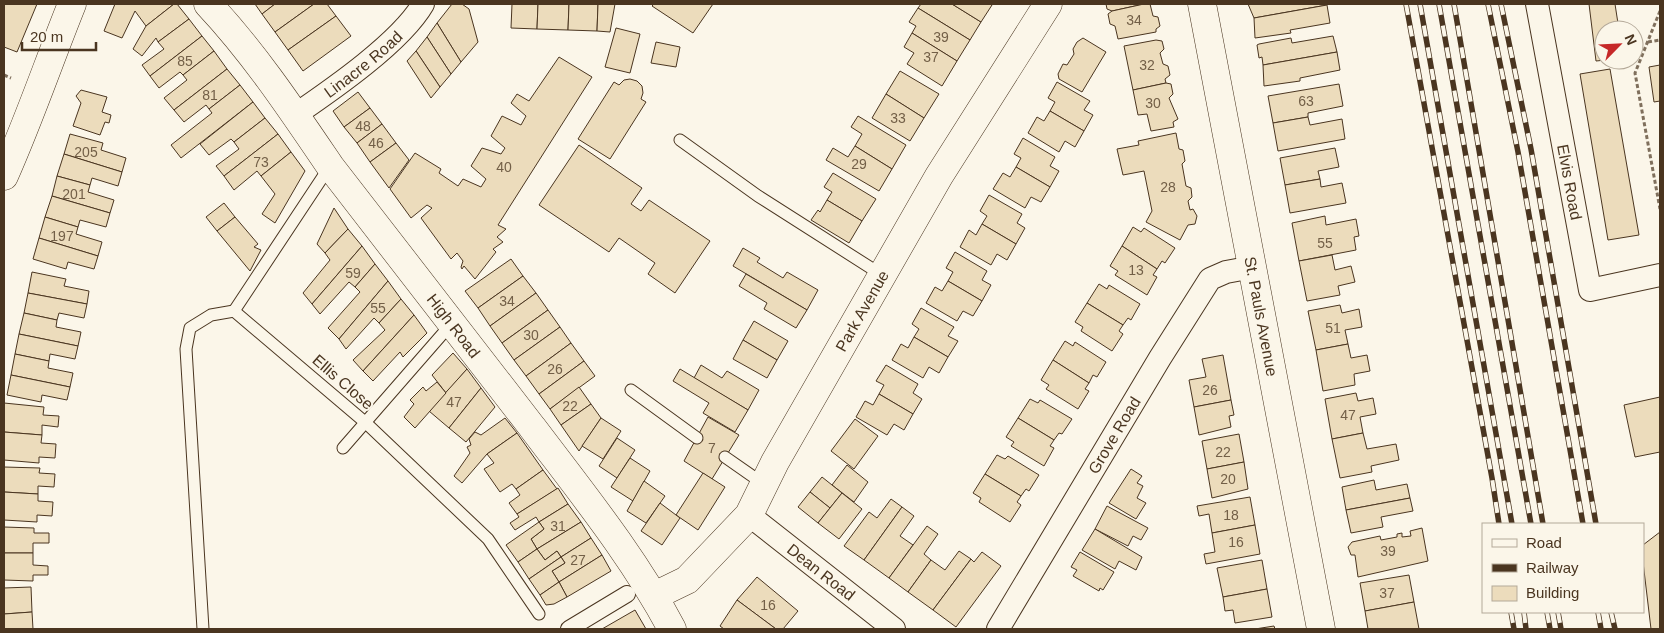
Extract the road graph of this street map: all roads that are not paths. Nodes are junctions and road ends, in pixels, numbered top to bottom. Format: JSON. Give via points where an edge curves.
{"nodes":[{"id":1,"x":72,"y":4,"type":"edge"},
{"id":2,"x":208,"y":4,"type":"edge"},
{"id":3,"x":422,"y":4,"type":"edge"},
{"id":4,"x":1047,"y":4,"type":"edge"},
{"id":5,"x":1202,"y":4,"type":"edge"},
{"id":6,"x":1538,"y":4,"type":"edge"},
{"id":7,"x":222,"y":15,"type":"edge"},
{"id":8,"x":296,"y":115,"type":"junction"},
{"id":9,"x":680,"y":140,"type":"dead end"},
{"id":10,"x":330,"y":166,"type":"junction"},
{"id":11,"x":4,"y":176,"type":"edge"},
{"id":12,"x":1253,"y":267,"type":"junction"},
{"id":13,"x":1660,"y":275,"type":"edge"},
{"id":14,"x":882,"y":276,"type":"junction"},
{"id":15,"x":234,"y":310,"type":"junction"},
{"id":16,"x":452,"y":323,"type":"junction"},
{"id":17,"x":631,"y":390,"type":"dead end"},
{"id":18,"x":366,"y":424,"type":"junction"},
{"id":19,"x":697,"y":438,"type":"dead end"},
{"id":20,"x":342,"y":448,"type":"dead end"},
{"id":21,"x":725,"y":457,"type":"dead end"},
{"id":22,"x":764,"y":485,"type":"junction"},
{"id":23,"x":749,"y":515,"type":"junction"},
{"id":24,"x":626,"y":594,"type":"dead end"},
{"id":25,"x":654,"y":596,"type":"junction"},
{"id":26,"x":539,"y":614,"type":"dead end"},
{"id":27,"x":203,"y":629,"type":"edge"},
{"id":28,"x":569,"y":629,"type":"edge"},
{"id":29,"x":672,"y":629,"type":"edge"},
{"id":30,"x":894,"y":629,"type":"edge"},
{"id":31,"x":998,"y":629,"type":"edge"},
{"id":32,"x":1321,"y":629,"type":"edge"}],
"edges":[{"from":1,"to":11,"type":"street"},
{"from":2,"to":7,"type":"street","name":"High Road"},
{"from":3,"to":8,"type":"street","name":"Linacre Road","via":[[417,14],[375,55]]},
{"from":4,"to":14,"type":"street","name":"Park Avenue","via":[[939,176]]},
{"from":5,"to":12,"type":"street","name":"St. Pauls Avenue"},
{"from":6,"to":13,"type":"street","name":"Elvis Road","via":[[1590,290]]},
{"from":7,"to":8,"type":"street","name":"High Road"},
{"from":8,"to":10,"type":"street","name":"High Road"},
{"from":9,"to":14,"type":"lane","via":[[758,196]]},
{"from":10,"to":15,"type":"lane"},
{"from":10,"to":16,"type":"street","name":"High Road"},
{"from":12,"to":31,"type":"street","name":"Grove Road","via":[[1210,279]]},
{"from":12,"to":32,"type":"street","name":"St. Pauls Avenue"},
{"from":14,"to":22,"type":"street","name":"Park Avenue"},
{"from":15,"to":18,"type":"lane","name":"Ellis Close"},
{"from":15,"to":27,"type":"lane","via":[[211,315],[190,328],[186,349]]},
{"from":16,"to":18,"type":"lane"},
{"from":16,"to":25,"type":"street","name":"High Road","via":[[583,494]]},
{"from":17,"to":19,"type":"lane"},
{"from":18,"to":20,"type":"lane"},
{"from":18,"to":26,"type":"lane","name":"Ellis Close","via":[[488,539]]},
{"from":21,"to":22,"type":"lane"},
{"from":22,"to":23,"type":"street","name":"Park Avenue"},
{"from":23,"to":25,"type":"street","name":"Park Avenue","via":[[687,580]]},
{"from":23,"to":30,"type":"street","name":"Dean Road"},
{"from":24,"to":28,"type":"street"},
{"from":25,"to":29,"type":"street","name":"High Road"}]}
